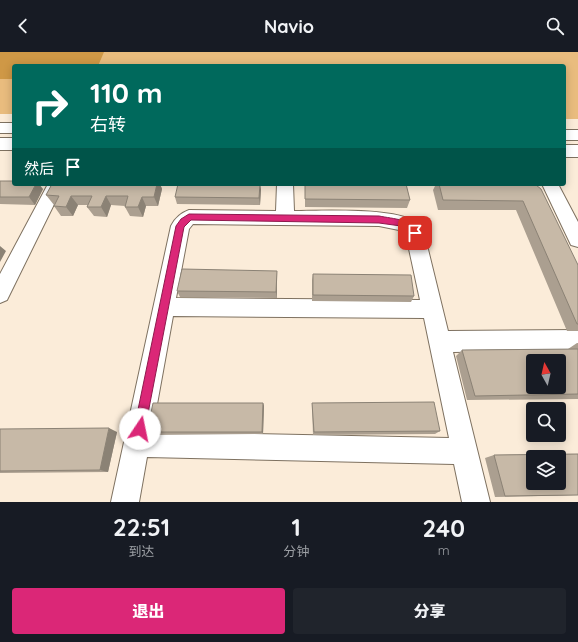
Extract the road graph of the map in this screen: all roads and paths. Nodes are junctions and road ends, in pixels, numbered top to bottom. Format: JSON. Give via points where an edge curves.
{"nodes":[{"id":1,"x":0,"y":128,"type":"edge"},
{"id":2,"x":12,"y":128,"type":"edge"},
{"id":3,"x":566,"y":135,"type":"edge"},
{"id":4,"x":578,"y":135,"type":"edge"},
{"id":5,"x":0,"y":144,"type":"edge"},
{"id":6,"x":12,"y":144,"type":"edge"},
{"id":7,"x":566,"y":151,"type":"edge"},
{"id":8,"x":578,"y":151,"type":"edge"},
{"id":9,"x":55,"y":186,"type":"edge"},
{"id":10,"x":285,"y":186,"type":"edge"},
{"id":11,"x":551,"y":186,"type":"edge"},
{"id":12,"x":285,"y":217,"type":"junction"},
{"id":13,"x":578,"y":240,"type":"edge"},
{"id":14,"x":0,"y":294,"type":"edge"},
{"id":15,"x":164,"y":307,"type":"junction"},
{"id":16,"x":432,"y":309,"type":"junction"},
{"id":17,"x":578,"y":340,"type":"edge"},
{"id":18,"x":440,"y":342,"type":"junction"},
{"id":19,"x":137,"y":444,"type":"junction"},
{"id":20,"x":464,"y":451,"type":"junction"},
{"id":21,"x":125,"y":502,"type":"edge"},
{"id":22,"x":476,"y":502,"type":"edge"}],
"edges":[{"from":1,"to":2,"type":"highway"},
{"from":3,"to":4,"type":"highway"},
{"from":5,"to":6,"type":"highway"},
{"from":7,"to":8,"type":"highway"},
{"from":9,"to":14,"type":"street"},
{"from":10,"to":12,"type":"street"},
{"from":11,"to":13,"type":"street"},
{"from":12,"to":15,"type":"street","via":[[189,217],[180,226]]},
{"from":12,"to":16,"type":"street","via":[[379,219],[410,228],[415,233]]},
{"from":15,"to":16,"type":"street"},
{"from":15,"to":19,"type":"street"},
{"from":16,"to":18,"type":"street"},
{"from":17,"to":18,"type":"street"},
{"from":18,"to":20,"type":"street"},
{"from":19,"to":20,"type":"street"},
{"from":19,"to":21,"type":"street"},
{"from":20,"to":22,"type":"street"}]}
